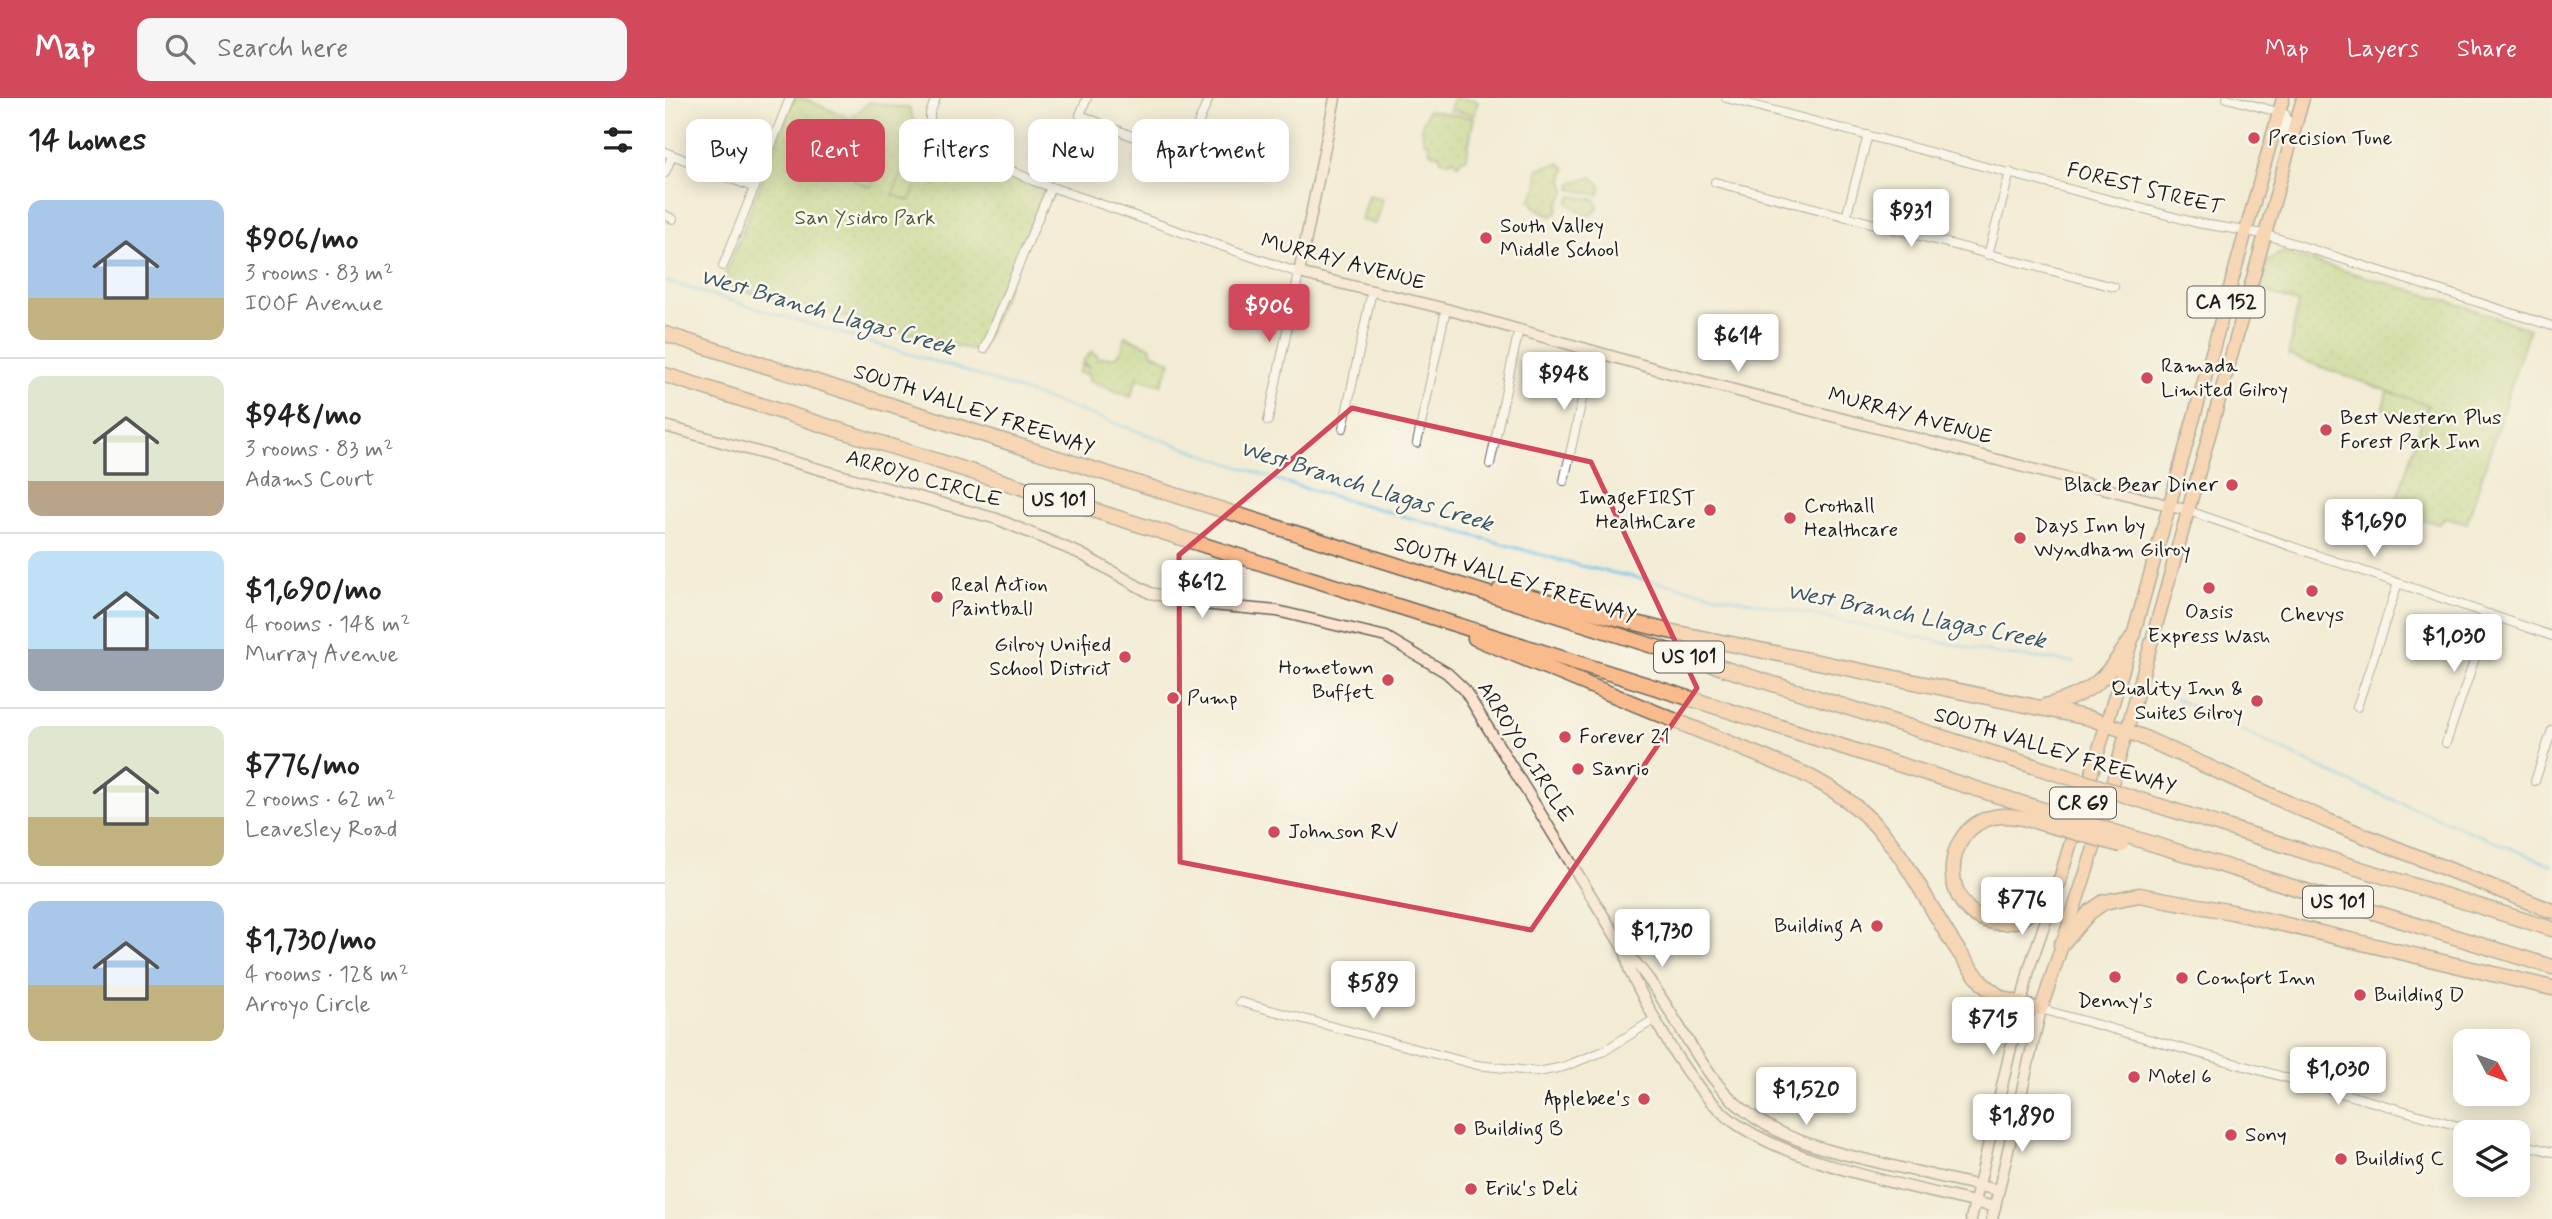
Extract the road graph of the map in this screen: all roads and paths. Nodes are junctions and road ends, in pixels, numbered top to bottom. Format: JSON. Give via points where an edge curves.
{"nodes":[{"id":1,"x":790,"y":98,"type":"edge"},
{"id":2,"x":936,"y":98,"type":"edge"},
{"id":3,"x":1087,"y":98,"type":"edge"},
{"id":4,"x":1209,"y":98,"type":"edge"},
{"id":5,"x":1335,"y":98,"type":"edge"},
{"id":6,"x":1726,"y":98,"type":"edge"},
{"id":7,"x":2227,"y":98,"type":"edge"},
{"id":8,"x":2283,"y":98,"type":"edge"},
{"id":9,"x":2304,"y":98,"type":"edge"},
{"id":10,"x":2279,"y":113,"type":"junction"},
{"id":11,"x":1868,"y":135,"type":"junction"},
{"id":12,"x":2288,"y":151,"type":"junction"},
{"id":13,"x":668,"y":154,"type":"edge"},
{"id":14,"x":2010,"y":172,"type":"junction"},
{"id":15,"x":665,"y":173,"type":"edge"},
{"id":16,"x":1715,"y":182,"type":"dead end"},
{"id":17,"x":1051,"y":187,"type":"junction"},
{"id":18,"x":755,"y":188,"type":"junction"},
{"id":19,"x":1846,"y":217,"type":"junction"},
{"id":20,"x":2246,"y":231,"type":"junction"},
{"id":21,"x":2264,"y":234,"type":"junction"},
{"id":22,"x":1988,"y":255,"type":"junction"},
{"id":23,"x":723,"y":266,"type":"dead end"},
{"id":24,"x":1299,"y":273,"type":"junction"},
{"id":25,"x":2114,"y":287,"type":"dead end"},
{"id":26,"x":1372,"y":290,"type":"junction"},
{"id":27,"x":1446,"y":309,"type":"junction"},
{"id":28,"x":2552,"y":326,"type":"edge"},
{"id":29,"x":1519,"y":329,"type":"junction"},
{"id":30,"x":665,"y":334,"type":"edge"},
{"id":31,"x":984,"y":349,"type":"dead end"},
{"id":32,"x":1593,"y":350,"type":"junction"},
{"id":33,"x":665,"y":375,"type":"edge"},
{"id":34,"x":1268,"y":421,"type":"dead end"},
{"id":35,"x":665,"y":426,"type":"edge"},
{"id":36,"x":1343,"y":428,"type":"dead end"},
{"id":37,"x":1417,"y":443,"type":"dead end"},
{"id":38,"x":1490,"y":464,"type":"dead end"},
{"id":39,"x":1564,"y":481,"type":"dead end"},
{"id":40,"x":2169,"y":505,"type":"junction"},
{"id":41,"x":2186,"y":510,"type":"junction"},
{"id":42,"x":1312,"y":538,"type":"junction"},
{"id":43,"x":2398,"y":583,"type":"junction"},
{"id":44,"x":2490,"y":614,"type":"junction"},
{"id":45,"x":1453,"y":624,"type":"junction"},
{"id":46,"x":2133,"y":636,"type":"junction"},
{"id":47,"x":2552,"y":636,"type":"edge"},
{"id":48,"x":2357,"y":707,"type":"dead end"},
{"id":49,"x":2040,"y":708,"type":"junction"},
{"id":50,"x":2106,"y":723,"type":"junction"},
{"id":51,"x":2552,"y":730,"type":"edge"},
{"id":52,"x":2127,"y":731,"type":"junction"},
{"id":53,"x":2446,"y":743,"type":"dead end"},
{"id":54,"x":2535,"y":781,"type":"dead end"},
{"id":55,"x":2054,"y":820,"type":"junction"},
{"id":56,"x":2059,"y":882,"type":"junction"},
{"id":57,"x":2552,"y":911,"type":"edge"},
{"id":58,"x":2552,"y":929,"type":"edge"},
{"id":59,"x":2061,"y":945,"type":"junction"},
{"id":60,"x":1625,"y":951,"type":"junction"},
{"id":61,"x":2552,"y":967,"type":"edge"},
{"id":62,"x":2552,"y":988,"type":"edge"},
{"id":63,"x":1240,"y":1002,"type":"dead end"},
{"id":64,"x":2021,"y":1003,"type":"junction"},
{"id":65,"x":2041,"y":1009,"type":"junction"},
{"id":66,"x":1655,"y":1019,"type":"junction"},
{"id":67,"x":2453,"y":1124,"type":"edge"},
{"id":68,"x":2530,"y":1146,"type":"edge"},
{"id":69,"x":2552,"y":1152,"type":"edge"},
{"id":70,"x":1978,"y":1186,"type":"junction"},
{"id":71,"x":1998,"y":1190,"type":"junction"},
{"id":72,"x":1975,"y":1202,"type":"junction"},
{"id":73,"x":1995,"y":1207,"type":"junction"},
{"id":74,"x":1971,"y":1219,"type":"edge"},
{"id":75,"x":1992,"y":1219,"type":"edge"}],
"edges":[{"from":1,"to":18,"type":"street"},
{"from":2,"to":17,"type":"street","name":"MURRAY AVENUE","via":[[930,123],[944,140]]},
{"from":3,"to":4,"type":"street","via":[[1080,115],[1184,157]]},
{"from":5,"to":24,"type":"street"},
{"from":6,"to":11,"type":"street","name":"FOREST STREET"},
{"from":7,"to":10,"type":"street"},
{"from":8,"to":10,"type":"main road","number":"CA 152"},
{"from":9,"to":12,"type":"main road","number":"CA 152"},
{"from":10,"to":12,"type":"street","via":[[2286,116],[2282,137]]},
{"from":10,"to":20,"type":"main road","number":"CA 152"},
{"from":11,"to":14,"type":"street","name":"FOREST STREET"},
{"from":11,"to":19,"type":"street"},
{"from":12,"to":21,"type":"main road","number":"CA 152"},
{"from":13,"to":15,"type":"street"},
{"from":13,"to":18,"type":"street"},
{"from":14,"to":20,"type":"street","name":"FOREST STREET","via":[[2197,223]]},
{"from":14,"to":22,"type":"street"},
{"from":16,"to":19,"type":"street"},
{"from":17,"to":24,"type":"street","name":"MURRAY AVENUE"},
{"from":17,"to":31,"type":"street"},
{"from":18,"to":23,"type":"street"},
{"from":19,"to":22,"type":"street"},
{"from":20,"to":21,"type":"street","name":"FOREST STREET"},
{"from":20,"to":40,"type":"main road","number":"CA 152"},
{"from":21,"to":28,"type":"street","name":"FOREST STREET"},
{"from":21,"to":41,"type":"main road","number":"CA 152"},
{"from":22,"to":25,"type":"street"},
{"from":24,"to":26,"type":"street","name":"MURRAY AVENUE"},
{"from":24,"to":34,"type":"street"},
{"from":26,"to":27,"type":"street","name":"MURRAY AVENUE"},
{"from":26,"to":36,"type":"street"},
{"from":27,"to":29,"type":"street","name":"MURRAY AVENUE"},
{"from":27,"to":37,"type":"street"},
{"from":29,"to":32,"type":"street","name":"MURRAY AVENUE"},
{"from":29,"to":38,"type":"street"},
{"from":30,"to":42,"type":"highway","name":"SOUTH VALLEY FREEWAY","number":"US 101"},
{"from":32,"to":39,"type":"street"},
{"from":32,"to":40,"type":"street","name":"MURRAY AVENUE"},
{"from":33,"to":45,"type":"highway","number":"US 101"},
{"from":35,"to":60,"type":"street","name":"ARROYO CIRCLE","via":[[997,519],[1081,554],[1150,593],[1201,604],[1277,611],[1386,637],[1447,673],[1464,690]]},
{"from":40,"to":41,"type":"street","name":"MURRAY AVENUE"},
{"from":40,"to":46,"type":"main road","number":"CA 152"},
{"from":41,"to":43,"type":"street","name":"MURRAY AVENUE"},
{"from":41,"to":52,"type":"main road","number":"CA 152"},
{"from":42,"to":49,"type":"highway","via":[[1650,627]]},
{"from":42,"to":58,"type":"highway","name":"SOUTH VALLEY FREEWAY","number":"US 101","bridge":true},
{"from":43,"to":44,"type":"street","name":"MURRAY AVENUE"},
{"from":43,"to":48,"type":"street"},
{"from":44,"to":47,"type":"street","name":"MURRAY AVENUE"},
{"from":44,"to":53,"type":"street"},
{"from":45,"to":55,"type":"highway","number":"US 101"},
{"from":45,"to":64,"type":"highway","via":[[1485,644],[1842,794],[1892,842],[1984,985],[2001,998]]},
{"from":46,"to":49,"type":"highway","number":"CA 152","via":[[2107,675],[2088,690]]},
{"from":46,"to":50,"type":"main road","number":"CR G9"},
{"from":49,"to":50,"type":"highway"},
{"from":50,"to":52,"type":"highway"},
{"from":50,"to":56,"type":"main road","number":"CR G9"},
{"from":51,"to":54,"type":"street"},
{"from":52,"to":57,"type":"highway","via":[[2330,822]]},
{"from":52,"to":59,"type":"main road","number":"CA 152","via":[[2091,862]]},
{"from":55,"to":56,"type":"highway","via":[[2007,816],[1978,823],[1965,835],[1955,855],[1953,888],[1972,914],[2004,923],[2036,908]]},
{"from":55,"to":61,"type":"highway","number":"US 101","bridge":true},
{"from":56,"to":64,"type":"street","number":"CR G9"},
{"from":59,"to":62,"type":"highway","via":[[2089,912],[2104,902],[2139,895],[2232,912]]},
{"from":59,"to":65,"type":"main road","number":"CA 152"},
{"from":60,"to":66,"type":"street","name":"ARROYO CIRCLE","via":[[1630,972]]},
{"from":60,"to":70,"type":"street","name":"ARROYO CIRCLE","via":[[1644,971],[1713,1079],[1757,1120],[1819,1149]]},
{"from":63,"to":66,"type":"street","via":[[1499,1070],[1538,1072],[1604,1052]]},
{"from":64,"to":65,"type":"main road"},
{"from":64,"to":70,"type":"street","number":"CR G9"},
{"from":65,"to":67,"type":"street"},
{"from":65,"to":71,"type":"street"},
{"from":66,"to":72,"type":"street","name":"ARROYO CIRCLE","via":[[1718,1109],[1751,1133],[1792,1152]]},
{"from":68,"to":69,"type":"street"},
{"from":70,"to":71,"type":"street","name":"ARROYO CIRCLE"},
{"from":70,"to":72,"type":"street","number":"CR G9"},
{"from":71,"to":73,"type":"street"},
{"from":72,"to":73,"type":"street","name":"ARROYO CIRCLE"},
{"from":72,"to":74,"type":"street","number":"CR G9"},
{"from":73,"to":75,"type":"street"}]}
